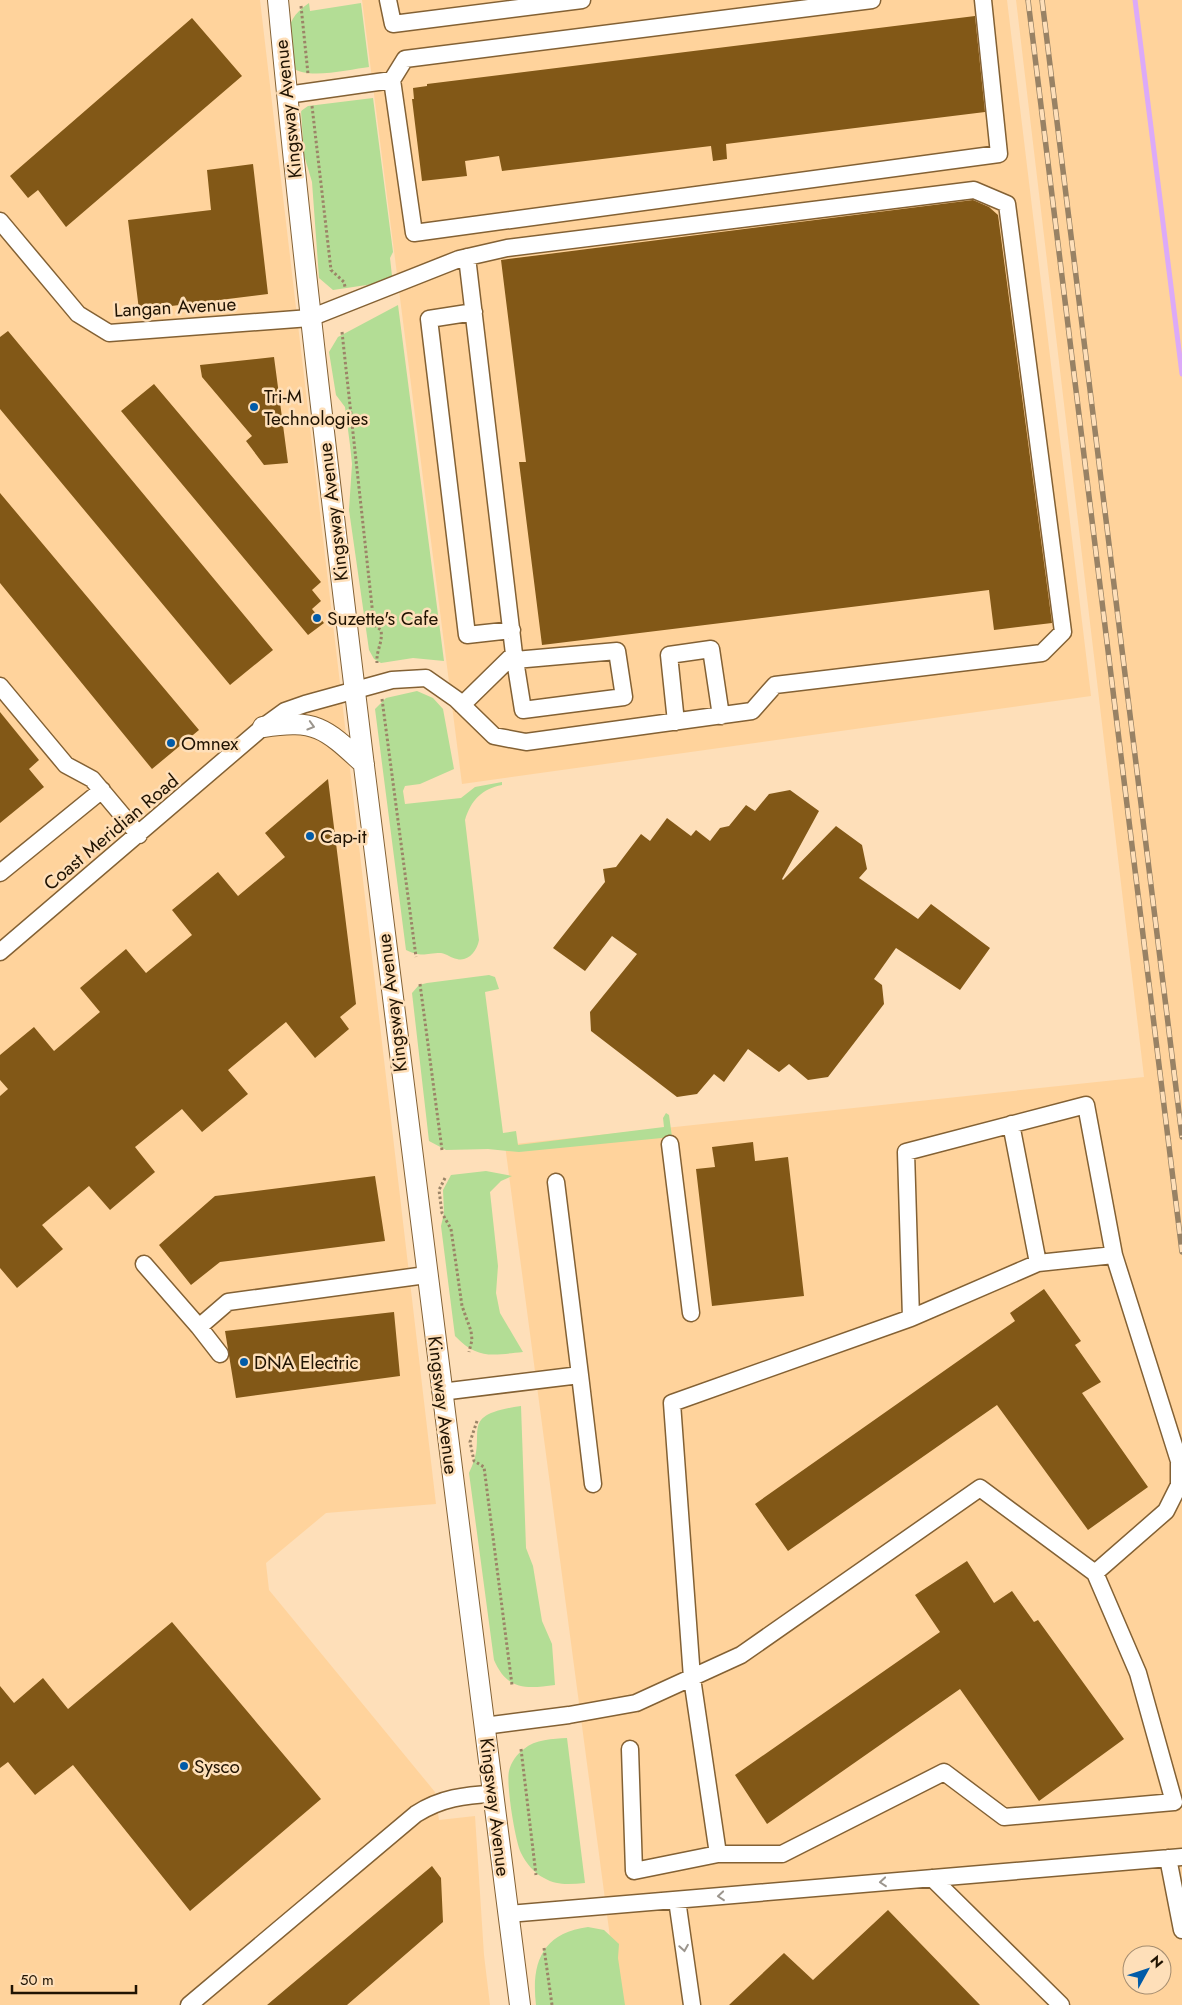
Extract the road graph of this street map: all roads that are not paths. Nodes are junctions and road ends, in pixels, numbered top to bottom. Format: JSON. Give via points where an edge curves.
{"nodes":[{"id":1,"x":278,"y":0,"type":"edge"},
{"id":2,"x":388,"y":0,"type":"edge"},
{"id":3,"x":582,"y":0,"type":"edge"},
{"id":4,"x":872,"y":0,"type":"edge"},
{"id":5,"x":983,"y":0,"type":"edge"},
{"id":6,"x":392,"y":80,"type":"junction"},
{"id":7,"x":287,"y":95,"type":"junction"},
{"id":8,"x":0,"y":221,"type":"edge"},
{"id":9,"x":467,"y":257,"type":"junction"},
{"id":10,"x":474,"y":312,"type":"junction"},
{"id":11,"x":310,"y":318,"type":"junction"},
{"id":12,"x":512,"y":630,"type":"junction"},
{"id":13,"x":515,"y":657,"type":"junction"},
{"id":14,"x":0,"y":686,"type":"edge"},
{"id":15,"x":354,"y":692,"type":"junction"},
{"id":16,"x":462,"y":705,"type":"junction"},
{"id":17,"x":721,"y":716,"type":"junction"},
{"id":18,"x":676,"y":722,"type":"junction"},
{"id":19,"x":263,"y":727,"type":"junction"},
{"id":20,"x":364,"y":764,"type":"junction"},
{"id":21,"x":102,"y":790,"type":"junction"},
{"id":22,"x":139,"y":835,"type":"junction"},
{"id":23,"x":0,"y":874,"type":"edge"},
{"id":24,"x":0,"y":952,"type":"edge"},
{"id":25,"x":1011,"y":1124,"type":"junction"},
{"id":26,"x":670,"y":1144,"type":"dead end"},
{"id":27,"x":556,"y":1182,"type":"dead end"},
{"id":28,"x":1114,"y":1255,"type":"junction"},
{"id":29,"x":1038,"y":1263,"type":"junction"},
{"id":30,"x":144,"y":1264,"type":"dead end"},
{"id":31,"x":426,"y":1275,"type":"junction"},
{"id":32,"x":691,"y":1313,"type":"dead end"},
{"id":33,"x":911,"y":1318,"type":"junction"},
{"id":34,"x":199,"y":1328,"type":"junction"},
{"id":35,"x":220,"y":1354,"type":"dead end"},
{"id":36,"x":580,"y":1375,"type":"junction"},
{"id":37,"x":442,"y":1392,"type":"junction"},
{"id":38,"x":593,"y":1484,"type":"dead end"},
{"id":39,"x":1095,"y":1573,"type":"junction"},
{"id":40,"x":692,"y":1678,"type":"junction"},
{"id":41,"x":484,"y":1726,"type":"junction"},
{"id":42,"x":630,"y":1749,"type":"dead end"},
{"id":43,"x":493,"y":1794,"type":"junction"},
{"id":44,"x":718,"y":1854,"type":"junction"},
{"id":45,"x":1175,"y":1857,"type":"edge"},
{"id":46,"x":932,"y":1878,"type":"junction"},
{"id":47,"x":676,"y":1900,"type":"junction"},
{"id":48,"x":508,"y":1914,"type":"junction"},
{"id":49,"x":1182,"y":1930,"type":"edge"},
{"id":50,"x":189,"y":2005,"type":"edge"},
{"id":51,"x":520,"y":2005,"type":"edge"},
{"id":52,"x":692,"y":2005,"type":"edge"},
{"id":53,"x":1061,"y":2005,"type":"edge"}],
"edges":[{"from":1,"to":7,"type":"main road","name":"Kingsway Avenue"},
{"from":2,"to":3,"type":"street","via":[[393,24]]},
{"from":4,"to":6,"type":"street","via":[[405,59]]},
{"from":5,"to":6,"type":"street","via":[[1000,154],[424,232],[414,233]]},
{"from":6,"to":7,"type":"street"},
{"from":7,"to":11,"type":"main road","name":"Kingsway Avenue"},
{"from":8,"to":11,"type":"street","name":"Langan Avenue","via":[[78,314],[109,333]]},
{"from":9,"to":10,"type":"street"},
{"from":9,"to":11,"type":"street","name":"Langan Avenue"},
{"from":9,"to":17,"type":"street","name":"Langan Avenue","via":[[507,248],[974,190],[1007,204],[1063,632],[1042,653],[774,685],[752,712]]},
{"from":10,"to":12,"type":"street"},
{"from":10,"to":12,"type":"street","via":[[429,319],[466,635]]},
{"from":11,"to":15,"type":"main road","name":"Kingsway Avenue"},
{"from":12,"to":13,"type":"street"},
{"from":13,"to":13,"type":"street","via":[[522,710],[624,697],[617,651]]},
{"from":13,"to":16,"type":"street"},
{"from":14,"to":21,"type":"street","via":[[66,765],[92,778]]},
{"from":15,"to":16,"type":"street","name":"Coast Meridian Road","via":[[392,680],[426,678]]},
{"from":15,"to":19,"type":"street","name":"Coast Meridian Road","via":[[294,708]]},
{"from":15,"to":20,"type":"main road","name":"Kingsway Avenue"},
{"from":16,"to":18,"type":"street","name":"Coast Meridian Road","via":[[494,736],[526,742]]},
{"from":17,"to":18,"type":"street","name":"Coast Meridian Road"},
{"from":17,"to":18,"type":"street","via":[[711,649],[702,650],[669,655]]},
{"from":19,"to":20,"type":"main road","one_way":true,"via":[[297,723],[314,727],[343,745]]},
{"from":19,"to":22,"type":"street","name":"Coast Meridian Road"},
{"from":20,"to":31,"type":"main road","name":"Kingsway Avenue"},
{"from":21,"to":22,"type":"street"},
{"from":21,"to":23,"type":"street"},
{"from":22,"to":24,"type":"street","name":"Coast Meridian Road"},
{"from":25,"to":28,"type":"street","via":[[1086,1105]]},
{"from":25,"to":29,"type":"street"},
{"from":25,"to":33,"type":"street","via":[[906,1152]]},
{"from":26,"to":32,"type":"street"},
{"from":27,"to":36,"type":"street"},
{"from":28,"to":29,"type":"street"},
{"from":28,"to":39,"type":"street","via":[[1179,1461],[1179,1486],[1166,1511]]},
{"from":29,"to":33,"type":"street"},
{"from":30,"to":34,"type":"street"},
{"from":31,"to":34,"type":"street","via":[[228,1302]]},
{"from":31,"to":37,"type":"main road","name":"Kingsway Avenue"},
{"from":33,"to":40,"type":"street","via":[[672,1404]]},
{"from":34,"to":35,"type":"street"},
{"from":36,"to":37,"type":"street"},
{"from":36,"to":38,"type":"street"},
{"from":37,"to":41,"type":"main road","name":"Kingsway Avenue"},
{"from":39,"to":40,"type":"street","via":[[980,1488],[741,1655]]},
{"from":39,"to":44,"type":"street","via":[[1138,1672],[1174,1802],[1004,1817],[944,1772],[782,1854]]},
{"from":40,"to":41,"type":"street","via":[[636,1703]]},
{"from":40,"to":44,"type":"street"},
{"from":41,"to":43,"type":"main road","name":"Kingsway Avenue"},
{"from":42,"to":44,"type":"street","via":[[634,1871]]},
{"from":43,"to":48,"type":"main road","name":"Kingsway Avenue"},
{"from":43,"to":50,"type":"street","via":[[446,1799],[416,1814]]},
{"from":45,"to":46,"type":"street"},
{"from":45,"to":49,"type":"street"},
{"from":46,"to":47,"type":"street","one_way":true},
{"from":46,"to":53,"type":"street"},
{"from":47,"to":48,"type":"street"},
{"from":47,"to":52,"type":"street","one_way":true},
{"from":48,"to":51,"type":"main road","name":"Kingsway Avenue"}]}
